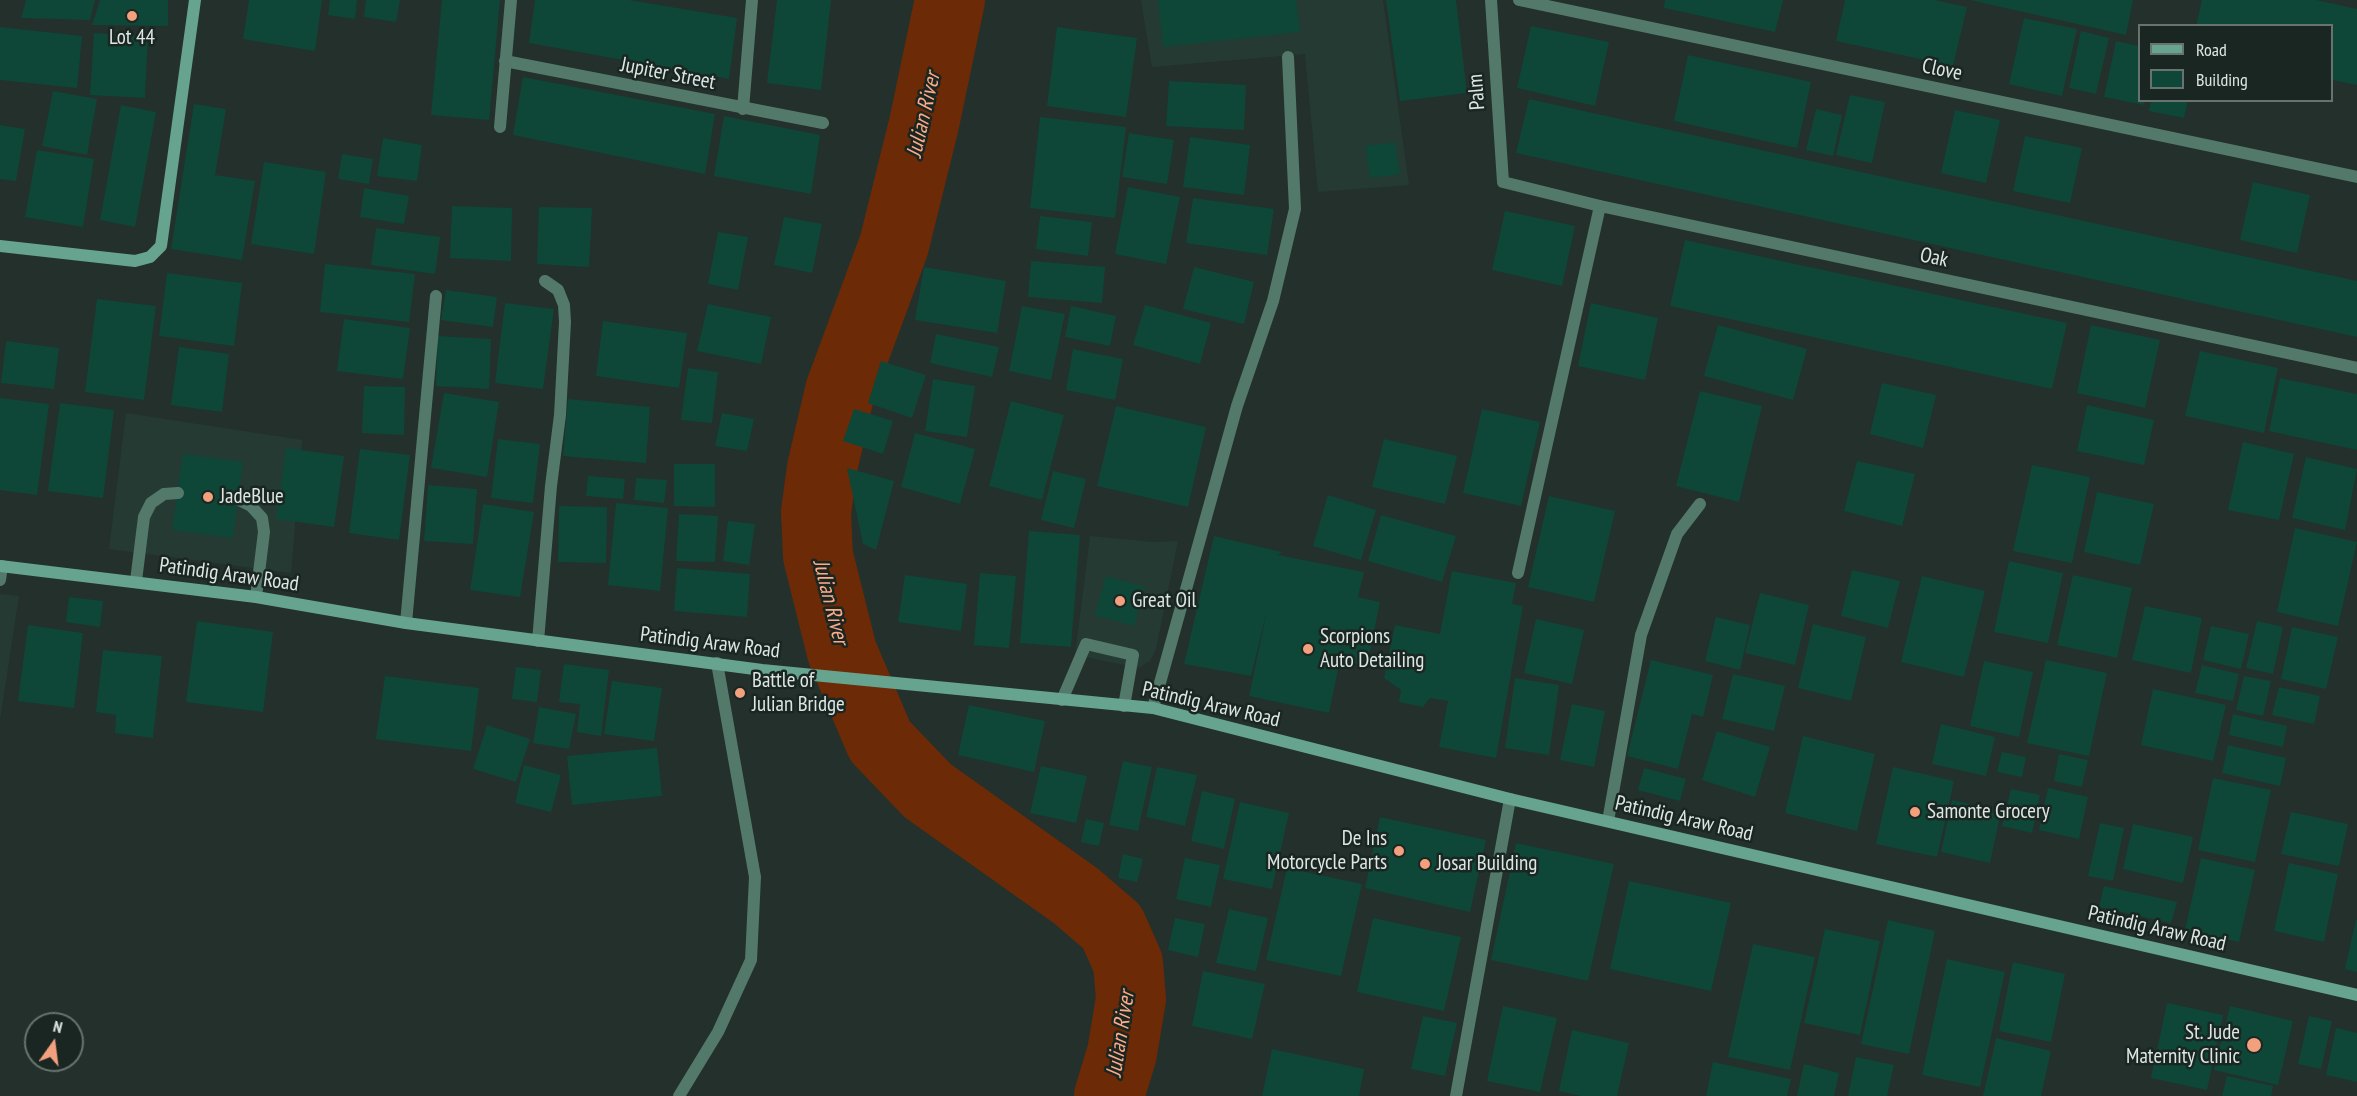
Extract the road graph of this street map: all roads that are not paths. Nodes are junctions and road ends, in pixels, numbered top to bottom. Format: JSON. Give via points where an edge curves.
{"nodes":[{"id":1,"x":195,"y":0,"type":"edge"},
{"id":2,"x":511,"y":0,"type":"edge"},
{"id":3,"x":752,"y":0,"type":"edge"},
{"id":4,"x":1491,"y":0,"type":"edge"},
{"id":5,"x":1519,"y":0,"type":"edge"},
{"id":6,"x":1288,"y":57,"type":"dead end"},
{"id":7,"x":506,"y":62,"type":"junction"},
{"id":8,"x":743,"y":108,"type":"junction"},
{"id":9,"x":823,"y":123,"type":"dead end"},
{"id":10,"x":500,"y":127,"type":"dead end"},
{"id":11,"x":2357,"y":177,"type":"edge"},
{"id":12,"x":1503,"y":182,"type":"joint"},
{"id":13,"x":1600,"y":206,"type":"junction"},
{"id":14,"x":0,"y":246,"type":"edge"},
{"id":15,"x":545,"y":281,"type":"dead end"},
{"id":16,"x":436,"y":296,"type":"dead end"},
{"id":17,"x":2357,"y":368,"type":"edge"},
{"id":18,"x":178,"y":493,"type":"dead end"},
{"id":19,"x":238,"y":500,"type":"dead end"},
{"id":20,"x":1700,"y":504,"type":"dead end"},
{"id":21,"x":1,"y":566,"type":"edge"},
{"id":22,"x":1518,"y":573,"type":"dead end"},
{"id":23,"x":0,"y":580,"type":"edge"},
{"id":24,"x":136,"y":581,"type":"junction"},
{"id":25,"x":256,"y":597,"type":"junction"},
{"id":26,"x":406,"y":623,"type":"junction"},
{"id":27,"x":538,"y":641,"type":"junction"},
{"id":28,"x":717,"y":663,"type":"junction"},
{"id":29,"x":1062,"y":700,"type":"junction"},
{"id":30,"x":1124,"y":706,"type":"junction"},
{"id":31,"x":1153,"y":708,"type":"junction"},
{"id":32,"x":1510,"y":799,"type":"junction"},
{"id":33,"x":1608,"y":821,"type":"junction"},
{"id":34,"x":2357,"y":995,"type":"edge"},
{"id":35,"x":679,"y":1096,"type":"edge"},
{"id":36,"x":1456,"y":1096,"type":"edge"}],
"edges":[{"from":1,"to":14,"type":"main road","via":[[161,246],[150,257],[135,261]]},
{"from":2,"to":7,"type":"street"},
{"from":3,"to":8,"type":"street"},
{"from":4,"to":12,"type":"street","name":"Palm"},
{"from":5,"to":11,"type":"street","name":"Clove"},
{"from":6,"to":31,"type":"street","via":[[1295,209],[1273,301],[1237,406]]},
{"from":7,"to":8,"type":"street","name":"Jupiter Street"},
{"from":7,"to":10,"type":"street"},
{"from":8,"to":9,"type":"street","name":"Jupiter Street"},
{"from":12,"to":13,"type":"street","name":"Oak"},
{"from":13,"to":17,"type":"street","name":"Oak"},
{"from":13,"to":22,"type":"street"},
{"from":15,"to":27,"type":"street","via":[[558,290],[565,322]]},
{"from":16,"to":26,"type":"street"},
{"from":18,"to":24,"type":"street","via":[[164,494],[151,503],[144,517]]},
{"from":19,"to":25,"type":"street","via":[[262,518],[264,532]]},
{"from":20,"to":33,"type":"street","via":[[1677,534],[1641,635]]},
{"from":21,"to":23,"type":"street"},
{"from":21,"to":24,"type":"main road","name":"Patindig Araw Road"},
{"from":24,"to":25,"type":"main road","name":"Patindig Araw Road"},
{"from":25,"to":26,"type":"main road","name":"Patindig Araw Road"},
{"from":26,"to":27,"type":"main road","name":"Patindig Araw Road"},
{"from":27,"to":28,"type":"main road","name":"Patindig Araw Road"},
{"from":28,"to":29,"type":"main road","name":"Patindig Araw Road"},
{"from":28,"to":35,"type":"street","via":[[755,877],[751,960],[718,1032]]},
{"from":29,"to":30,"type":"main road","name":"Patindig Araw Road"},
{"from":29,"to":30,"type":"street","via":[[1086,644],[1132,655]]},
{"from":30,"to":31,"type":"main road","name":"Patindig Araw Road"},
{"from":31,"to":32,"type":"main road","name":"Patindig Araw Road"},
{"from":32,"to":33,"type":"main road","name":"Patindig Araw Road"},
{"from":32,"to":36,"type":"street"},
{"from":33,"to":34,"type":"main road","name":"Patindig Araw Road"}]}
